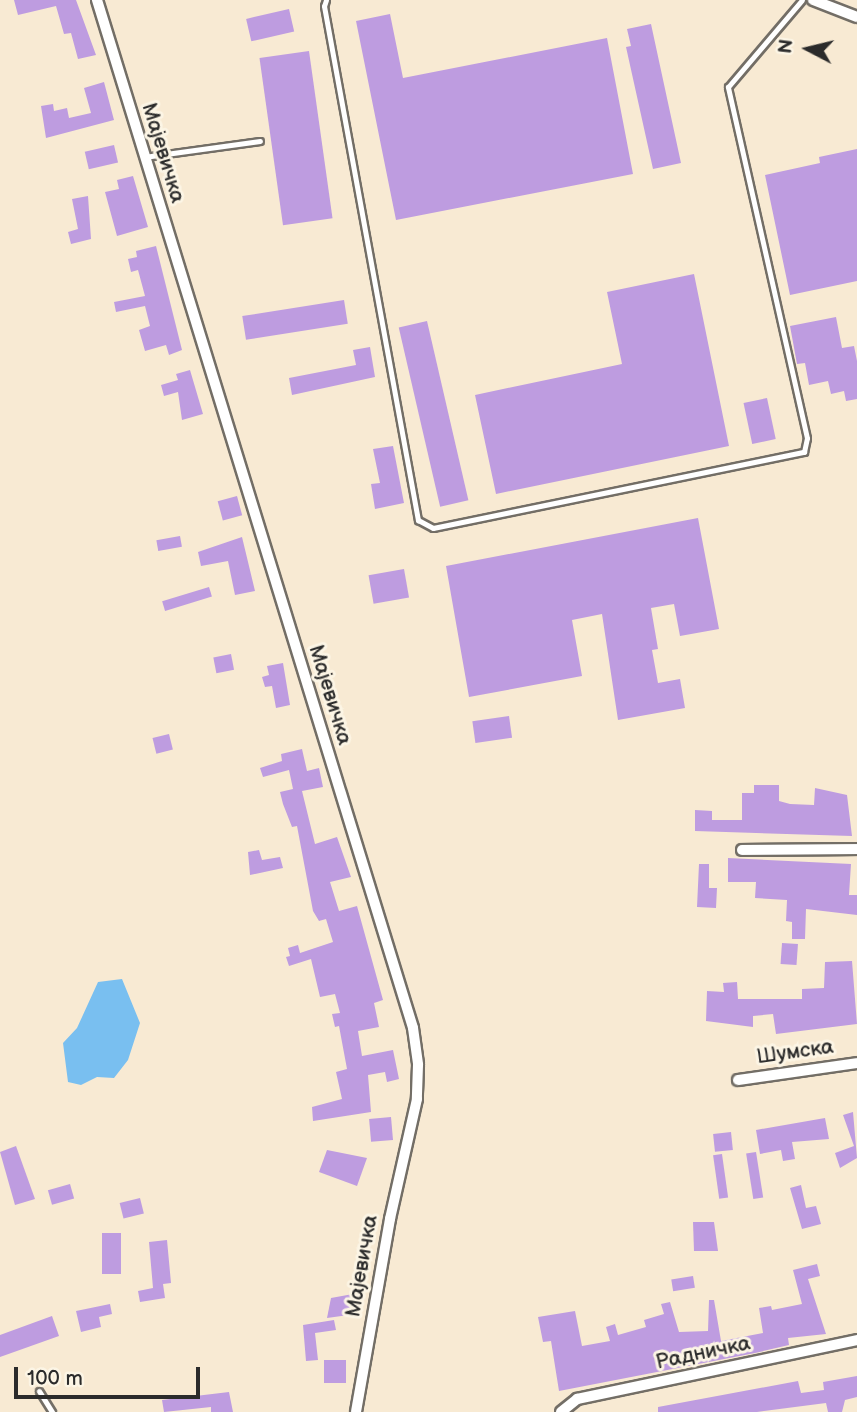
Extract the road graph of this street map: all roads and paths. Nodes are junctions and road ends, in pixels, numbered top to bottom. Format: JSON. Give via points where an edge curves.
{"nodes":[{"id":1,"x":97,"y":0,"type":"edge"},
{"id":2,"x":326,"y":0,"type":"edge"},
{"id":3,"x":802,"y":0,"type":"edge"},
{"id":4,"x":813,"y":0,"type":"edge"},
{"id":5,"x":857,"y":17,"type":"edge"},
{"id":6,"x":260,"y":141,"type":"dead end"},
{"id":7,"x":144,"y":157,"type":"junction"},
{"id":8,"x":857,"y":849,"type":"edge"},
{"id":9,"x":742,"y":850,"type":"dead end"},
{"id":10,"x":857,"y":1063,"type":"edge"},
{"id":11,"x":737,"y":1080,"type":"dead end"},
{"id":12,"x":857,"y":1340,"type":"edge"},
{"id":13,"x":39,"y":1391,"type":"dead end"},
{"id":14,"x":52,"y":1412,"type":"edge"},
{"id":15,"x":356,"y":1412,"type":"edge"},
{"id":16,"x":561,"y":1412,"type":"edge"}],
"edges":[{"from":1,"to":7,"type":"street","name":"Мајевичка"},
{"from":2,"to":3,"type":"lane","via":[[418,520],[433,528],[804,452],[807,438],[728,87]]},
{"from":4,"to":5,"type":"street"},
{"from":6,"to":7,"type":"lane"},
{"from":7,"to":15,"type":"street","name":"Мајевичка","via":[[416,1048],[417,1099],[390,1219]]},
{"from":8,"to":9,"type":"street"},
{"from":10,"to":11,"type":"street","name":"Шумска"},
{"from":12,"to":16,"type":"street","name":"Радничка","via":[[577,1399]]},
{"from":13,"to":14,"type":"lane"}]}
